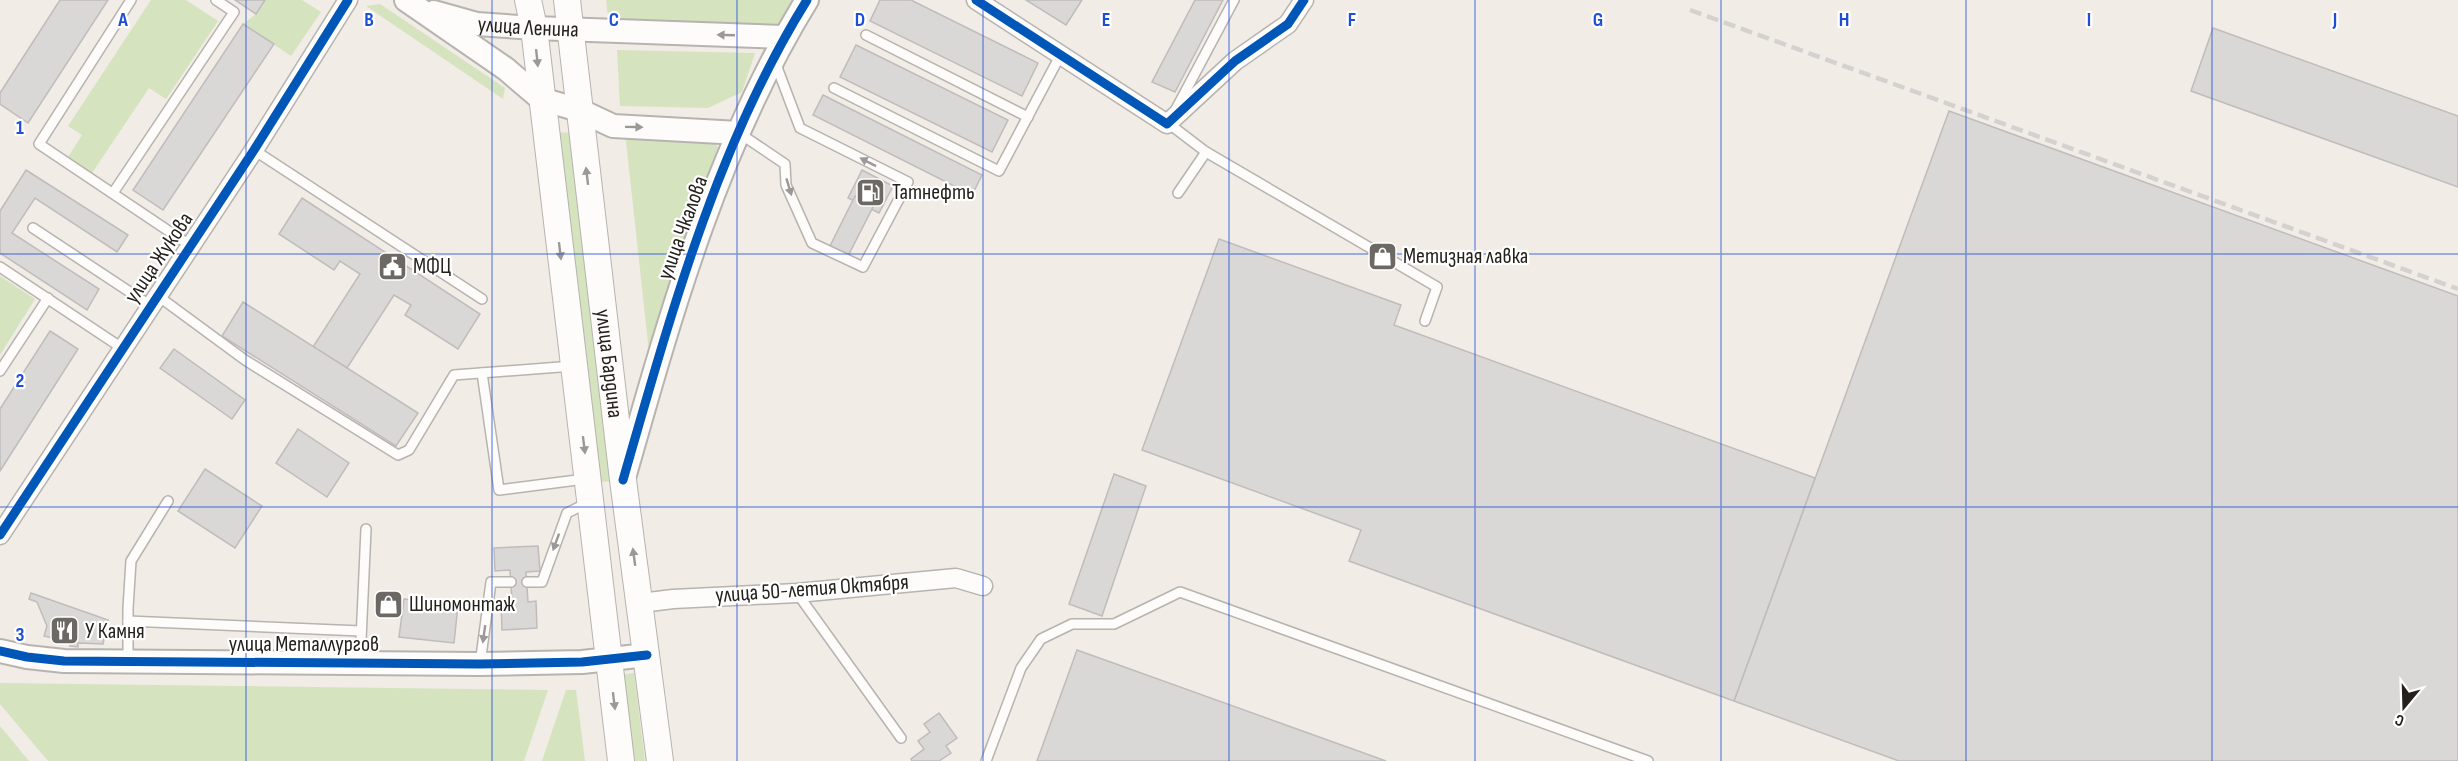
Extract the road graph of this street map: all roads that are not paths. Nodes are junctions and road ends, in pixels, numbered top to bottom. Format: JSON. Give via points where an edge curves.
{"nodes":[{"id":1,"x":131,"y":0,"type":"edge"},
{"id":2,"x":216,"y":0,"type":"edge"},
{"id":3,"x":348,"y":0,"type":"edge"},
{"id":4,"x":528,"y":0,"type":"edge"},
{"id":5,"x":567,"y":0,"type":"edge"},
{"id":6,"x":807,"y":0,"type":"edge"},
{"id":7,"x":976,"y":0,"type":"edge"},
{"id":8,"x":1234,"y":0,"type":"edge"},
{"id":9,"x":1304,"y":0,"type":"edge"},
{"id":10,"x":412,"y":4,"type":"edge"},
{"id":11,"x":534,"y":28,"type":"junction"},
{"id":12,"x":570,"y":30,"type":"junction"},
{"id":13,"x":866,"y":34,"type":"dead end"},
{"id":14,"x":784,"y":37,"type":"junction"},
{"id":15,"x":1060,"y":54,"type":"junction"},
{"id":16,"x":773,"y":57,"type":"junction"},
{"id":17,"x":834,"y":88,"type":"dead end"},
{"id":18,"x":542,"y":99,"type":"junction"},
{"id":19,"x":579,"y":110,"type":"junction"},
{"id":20,"x":1028,"y":117,"type":"junction"},
{"id":21,"x":1167,"y":124,"type":"junction"},
{"id":22,"x":739,"y":133,"type":"junction"},
{"id":23,"x":254,"y":150,"type":"junction"},
{"id":24,"x":1206,"y":152,"type":"junction"},
{"id":25,"x":113,"y":193,"type":"junction"},
{"id":26,"x":1178,"y":193,"type":"dead end"},
{"id":27,"x":33,"y":228,"type":"dead end"},
{"id":28,"x":190,"y":246,"type":"junction"},
{"id":29,"x":0,"y":267,"type":"edge"},
{"id":30,"x":48,"y":298,"type":"junction"},
{"id":31,"x":482,"y":299,"type":"dead end"},
{"id":32,"x":154,"y":301,"type":"junction"},
{"id":33,"x":1425,"y":321,"type":"dead end"},
{"id":34,"x":122,"y":348,"type":"junction"},
{"id":35,"x":574,"y":366,"type":"junction"},
{"id":36,"x":0,"y":371,"type":"edge"},
{"id":37,"x":482,"y":373,"type":"junction"},
{"id":38,"x":623,"y":480,"type":"junction"},
{"id":39,"x":590,"y":490,"type":"junction"},
{"id":40,"x":168,"y":501,"type":"dead end"},
{"id":41,"x":366,"y":530,"type":"dead end"},
{"id":42,"x":0,"y":535,"type":"edge"},
{"id":43,"x":511,"y":582,"type":"dead end"},
{"id":44,"x":527,"y":582,"type":"dead end"},
{"id":45,"x":983,"y":586,"type":"dead end"},
{"id":46,"x":797,"y":592,"type":"junction"},
{"id":47,"x":641,"y":603,"type":"junction"},
{"id":48,"x":128,"y":621,"type":"junction"},
{"id":49,"x":361,"y":631,"type":"junction"},
{"id":50,"x":0,"y":651,"type":"edge"},
{"id":51,"x":647,"y":655,"type":"junction"},
{"id":52,"x":609,"y":660,"type":"junction"},
{"id":53,"x":128,"y":662,"type":"junction"},
{"id":54,"x":360,"y":664,"type":"junction"},
{"id":55,"x":480,"y":664,"type":"junction"},
{"id":56,"x":901,"y":738,"type":"dead end"},
{"id":57,"x":621,"y":761,"type":"edge"},
{"id":58,"x":660,"y":761,"type":"edge"},
{"id":59,"x":986,"y":761,"type":"edge"},
{"id":60,"x":1647,"y":761,"type":"edge"}],
"edges":[{"from":1,"to":25,"type":"lane","via":[[39,144]]},
{"from":2,"to":25,"type":"lane","via":[[234,12]]},
{"from":3,"to":23,"type":"street","name":"улица Жукова"},
{"from":4,"to":11,"type":"main road","name":"улица Бардина"},
{"from":5,"to":12,"type":"main road","name":"улица Бардина"},
{"from":6,"to":14,"type":"street","name":"улица Чкалова"},
{"from":7,"to":15,"type":"street"},
{"from":8,"to":21,"type":"lane"},
{"from":9,"to":21,"type":"street","via":[[1288,24],[1235,61]]},
{"from":10,"to":11,"type":"street","name":"улица Ленина","via":[[477,24]]},
{"from":10,"to":18,"type":"street","name":"улица Ленина"},
{"from":11,"to":12,"type":"street","name":"улица Ленина"},
{"from":11,"to":18,"type":"main road","name":"улица Бардина","one_way":true},
{"from":14,"to":12,"type":"street","name":"улица Ленина","one_way":true},
{"from":12,"to":19,"type":"main road","name":"улица Бардина"},
{"from":13,"to":20,"type":"lane"},
{"from":14,"to":16,"type":"street","name":"улица Чкалова"},
{"from":15,"to":20,"type":"lane"},
{"from":15,"to":21,"type":"street"},
{"from":16,"to":22,"type":"street","name":"улица Чкалова"},
{"from":22,"to":16,"type":"lane","one_way":true,"via":[[785,164],[786,185],[812,243],[863,267],[908,182],[800,128]]},
{"from":17,"to":20,"type":"lane","via":[[999,171]]},
{"from":18,"to":19,"type":"street","name":"улица Ленина"},
{"from":18,"to":35,"type":"main road","name":"улица Бардина","one_way":true},
{"from":19,"to":22,"type":"street","name":"улица Ленина","one_way":true,"via":[[613,126]]},
{"from":38,"to":19,"type":"main road","name":"улица Бардина","one_way":true},
{"from":21,"to":24,"type":"lane"},
{"from":22,"to":38,"type":"street","name":"улица Чкалова","via":[[691,258]]},
{"from":23,"to":28,"type":"street","name":"улица Жукова"},
{"from":23,"to":31,"type":"lane"},
{"from":24,"to":26,"type":"lane"},
{"from":24,"to":33,"type":"lane","via":[[1437,287]]},
{"from":25,"to":28,"type":"lane"},
{"from":27,"to":32,"type":"lane"},
{"from":28,"to":32,"type":"street","name":"улица Жукова"},
{"from":29,"to":30,"type":"lane"},
{"from":30,"to":34,"type":"lane"},
{"from":30,"to":36,"type":"lane"},
{"from":32,"to":34,"type":"street","name":"улица Жукова"},
{"from":32,"to":37,"type":"lane","via":[[398,455],[409,450],[454,375]]},
{"from":34,"to":42,"type":"street","name":"улица Жукова"},
{"from":35,"to":37,"type":"lane"},
{"from":35,"to":39,"type":"main road","name":"улица Бардина","one_way":true},
{"from":37,"to":39,"type":"lane","via":[[500,490]]},
{"from":47,"to":38,"type":"main road","name":"улица Бардина","one_way":true},
{"from":39,"to":44,"type":"lane","one_way":true,"via":[[567,513],[542,582]]},
{"from":39,"to":52,"type":"main road","name":"улица Бардина"},
{"from":40,"to":48,"type":"lane","via":[[131,561]]},
{"from":41,"to":49,"type":"lane"},
{"from":43,"to":55,"type":"lane","one_way":true,"via":[[491,582]]},
{"from":45,"to":46,"type":"street","name":"улица 50-летия Октября","via":[[956,578]]},
{"from":46,"to":47,"type":"street","name":"улица 50-летия Октября"},
{"from":46,"to":56,"type":"lane"},
{"from":47,"to":51,"type":"main road","name":"улица Бардина"},
{"from":48,"to":49,"type":"lane"},
{"from":48,"to":53,"type":"lane"},
{"from":49,"to":54,"type":"lane"},
{"from":50,"to":53,"type":"street","name":"улица Металлургов","via":[[64,661]]},
{"from":51,"to":52,"type":"street","name":"улица Металлургов"},
{"from":51,"to":58,"type":"main road","name":"улица Бардина"},
{"from":52,"to":55,"type":"street","name":"улица Металлургов"},
{"from":52,"to":57,"type":"main road","name":"улица Бардина","one_way":true},
{"from":53,"to":54,"type":"street","name":"улица Металлургов"},
{"from":54,"to":55,"type":"street","name":"улица Металлургов"},
{"from":59,"to":60,"type":"lane","via":[[1021,668],[1041,639],[1072,624],[1114,624],[1180,592]]}]}
